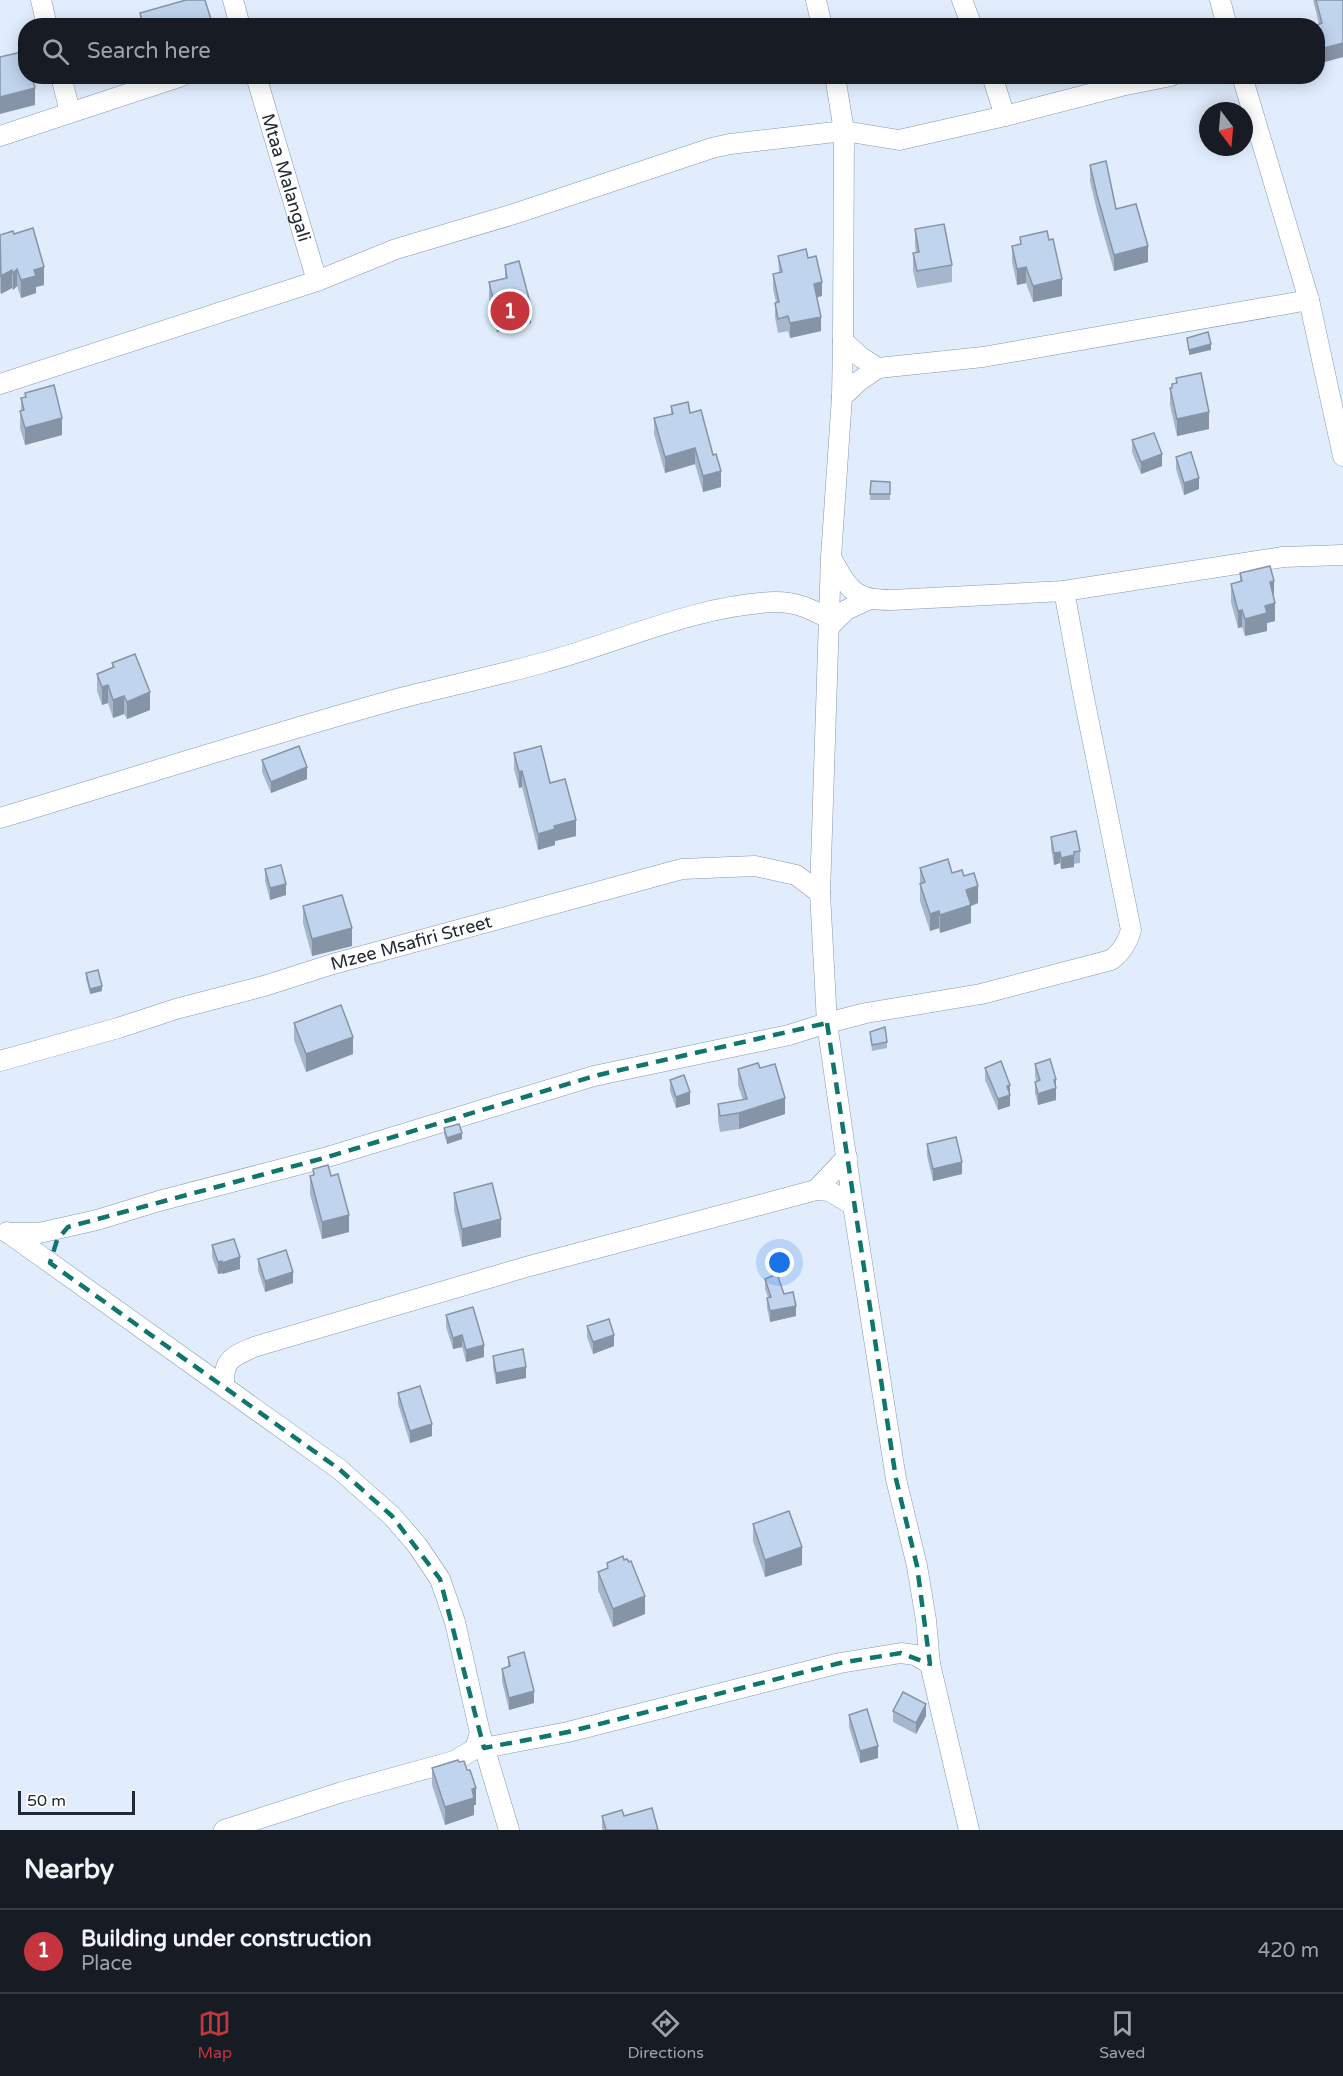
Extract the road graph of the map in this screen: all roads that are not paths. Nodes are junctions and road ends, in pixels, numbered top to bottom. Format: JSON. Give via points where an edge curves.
{"nodes":[{"id":1,"x":40,"y":0,"type":"edge"},
{"id":2,"x":233,"y":0,"type":"edge"},
{"id":3,"x":962,"y":0,"type":"edge"},
{"id":4,"x":1220,"y":0,"type":"edge"},
{"id":5,"x":45,"y":18,"type":"edge"},
{"id":6,"x":238,"y":18,"type":"edge"},
{"id":7,"x":969,"y":18,"type":"edge"},
{"id":8,"x":1225,"y":18,"type":"edge"},
{"id":9,"x":63,"y":84,"type":"edge"},
{"id":10,"x":157,"y":84,"type":"edge"},
{"id":11,"x":258,"y":84,"type":"edge"},
{"id":12,"x":836,"y":84,"type":"edge"},
{"id":13,"x":995,"y":84,"type":"edge"},
{"id":14,"x":1131,"y":84,"type":"edge"},
{"id":15,"x":1244,"y":84,"type":"edge"},
{"id":16,"x":70,"y":112,"type":"junction"},
{"id":17,"x":1005,"y":116,"type":"junction"},
{"id":18,"x":844,"y":131,"type":"junction"},
{"id":19,"x":0,"y":136,"type":"edge"},
{"id":20,"x":317,"y":281,"type":"junction"},
{"id":21,"x":1309,"y":300,"type":"junction"},
{"id":22,"x":843,"y":341,"type":"junction"},
{"id":23,"x":878,"y":368,"type":"junction"},
{"id":24,"x":0,"y":384,"type":"edge"},
{"id":25,"x":842,"y":398,"type":"junction"},
{"id":26,"x":1339,"y":415,"type":"edge"},
{"id":27,"x":1343,"y":456,"type":"edge"},
{"id":28,"x":1338,"y":550,"type":"edge"},
{"id":29,"x":831,"y":557,"type":"junction"},
{"id":30,"x":1064,"y":591,"type":"junction"},
{"id":31,"x":868,"y":600,"type":"junction"},
{"id":32,"x":830,"y":623,"type":"junction"},
{"id":33,"x":0,"y":818,"type":"edge"},
{"id":34,"x":820,"y":893,"type":"junction"},
{"id":35,"x":827,"y":1023,"type":"junction"},
{"id":36,"x":0,"y":1061,"type":"edge"},
{"id":37,"x":847,"y":1157,"type":"junction"},
{"id":38,"x":816,"y":1190,"type":"junction"},
{"id":39,"x":853,"y":1205,"type":"junction"},
{"id":40,"x":68,"y":1227,"type":"junction"},
{"id":41,"x":4,"y":1230,"type":"edge"},
{"id":42,"x":50,"y":1263,"type":"junction"},
{"id":43,"x":224,"y":1386,"type":"junction"},
{"id":44,"x":930,"y":1664,"type":"junction"},
{"id":45,"x":482,"y":1741,"type":"junction"},
{"id":46,"x":224,"y":1830,"type":"edge"},
{"id":47,"x":509,"y":1830,"type":"edge"},
{"id":48,"x":969,"y":1830,"type":"edge"}],
"edges":[{"from":1,"to":5,"type":"street"},
{"from":2,"to":6,"type":"street"},
{"from":3,"to":7,"type":"street"},
{"from":4,"to":8,"type":"street"},
{"from":9,"to":16,"type":"street"},
{"from":10,"to":16,"type":"street"},
{"from":11,"to":20,"type":"street","name":"Mtaa Malangali"},
{"from":12,"to":18,"type":"street"},
{"from":13,"to":17,"type":"street"},
{"from":14,"to":17,"type":"street"},
{"from":15,"to":21,"type":"street"},
{"from":16,"to":19,"type":"street"},
{"from":17,"to":18,"type":"street","via":[[900,140]]},
{"from":18,"to":20,"type":"street","via":[[712,148],[396,249]]},
{"from":18,"to":22,"type":"street"},
{"from":20,"to":24,"type":"street"},
{"from":21,"to":23,"type":"street","via":[[983,357]]},
{"from":21,"to":26,"type":"street"},
{"from":22,"to":23,"type":"street"},
{"from":22,"to":25,"type":"street"},
{"from":23,"to":25,"type":"street"},
{"from":25,"to":29,"type":"street"},
{"from":26,"to":27,"type":"street"},
{"from":28,"to":30,"type":"street"},
{"from":29,"to":31,"type":"street","via":[[846,585]]},
{"from":29,"to":32,"type":"street"},
{"from":30,"to":31,"type":"street"},
{"from":30,"to":35,"type":"street","via":[[1131,930],[1128,940],[1111,960],[981,994]]},
{"from":31,"to":32,"type":"street"},
{"from":32,"to":33,"type":"street","via":[[801,604],[776,602],[671,622],[544,663],[401,698]]},
{"from":32,"to":34,"type":"street"},
{"from":34,"to":35,"type":"street"},
{"from":34,"to":36,"type":"street","name":"Mzee Msafiri Street","via":[[796,875],[755,866],[682,869],[333,964]]},
{"from":35,"to":37,"type":"street"},
{"from":35,"to":40,"type":"street","via":[[789,1035],[594,1076],[324,1158]]},
{"from":37,"to":38,"type":"street"},
{"from":37,"to":39,"type":"street"},
{"from":38,"to":39,"type":"street","via":[[829,1191]]},
{"from":38,"to":43,"type":"street","via":[[526,1267],[254,1347],[232,1357],[224,1372]]},
{"from":39,"to":44,"type":"street","via":[[896,1479],[917,1566]]},
{"from":40,"to":41,"type":"street","via":[[39,1233]]},
{"from":40,"to":42,"type":"street","via":[[57,1240]]},
{"from":41,"to":42,"type":"street"},
{"from":42,"to":43,"type":"street"},
{"from":43,"to":45,"type":"street","via":[[339,1469],[392,1516],[417,1545],[440,1579]]},
{"from":44,"to":45,"type":"street","via":[[915,1655],[901,1653],[840,1663],[568,1732]]},
{"from":44,"to":48,"type":"street"},
{"from":45,"to":46,"type":"street","via":[[454,1761]]},
{"from":45,"to":47,"type":"street"}]}
